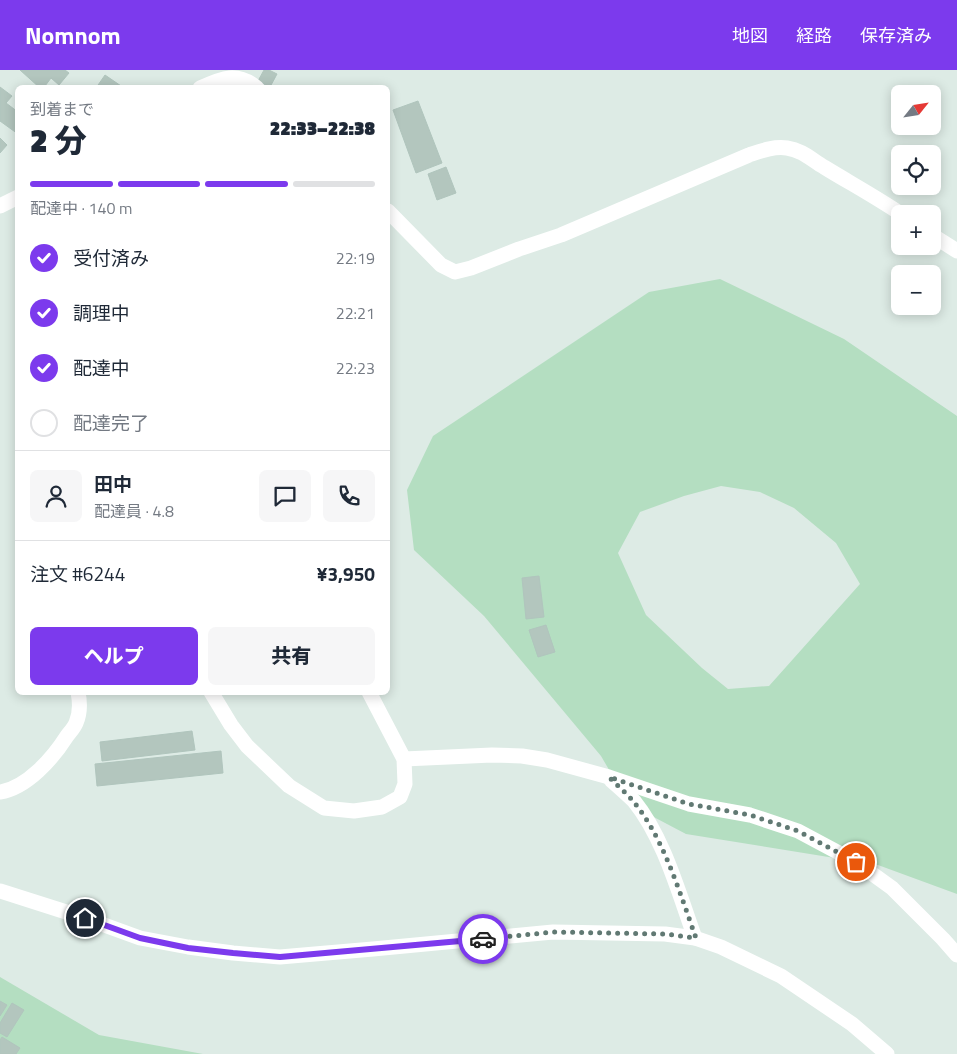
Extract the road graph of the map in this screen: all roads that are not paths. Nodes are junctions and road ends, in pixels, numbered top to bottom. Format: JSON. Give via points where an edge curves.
{"nodes":[{"id":1,"x":207,"y":85,"type":"edge"},
{"id":2,"x":252,"y":85,"type":"edge"},
{"id":3,"x":15,"y":198,"type":"edge"},
{"id":4,"x":0,"y":206,"type":"edge"},
{"id":5,"x":891,"y":207,"type":"edge"},
{"id":6,"x":390,"y":214,"type":"edge"},
{"id":7,"x":941,"y":241,"type":"edge"},
{"id":8,"x":957,"y":251,"type":"edge"},
{"id":9,"x":79,"y":695,"type":"edge"},
{"id":10,"x":213,"y":695,"type":"edge"},
{"id":11,"x":371,"y":695,"type":"edge"},
{"id":12,"x":404,"y":759,"type":"junction"},
{"id":13,"x":609,"y":777,"type":"junction"},
{"id":14,"x":0,"y":792,"type":"edge"},
{"id":15,"x":0,"y":891,"type":"edge"},
{"id":16,"x":696,"y":938,"type":"junction"},
{"id":17,"x":957,"y":955,"type":"edge"},
{"id":18,"x":887,"y":1054,"type":"edge"}],
"edges":[{"from":1,"to":2,"type":"street","via":[[229,77],[242,78]]},
{"from":3,"to":4,"type":"street"},
{"from":5,"to":6,"type":"street","via":[[798,150],[772,148],[561,235],[455,272],[441,265]]},
{"from":7,"to":8,"type":"street"},
{"from":9,"to":14,"type":"street","via":[[76,723],[62,745],[28,779]]},
{"from":10,"to":12,"type":"street","via":[[247,746],[289,786],[324,808],[363,810],[382,807],[400,797],[404,784]]},
{"from":11,"to":12,"type":"street"},
{"from":12,"to":13,"type":"street","via":[[492,754],[522,756]]},
{"from":13,"to":16,"type":"street","via":[[634,802],[653,830]]},
{"from":13,"to":17,"type":"street","via":[[689,804],[750,815],[798,831],[856,862],[892,888]]},
{"from":15,"to":16,"type":"street","via":[[140,938],[188,948],[280,957],[553,932],[665,934]]},
{"from":16,"to":18,"type":"street","via":[[781,976],[852,1024]]}]}
